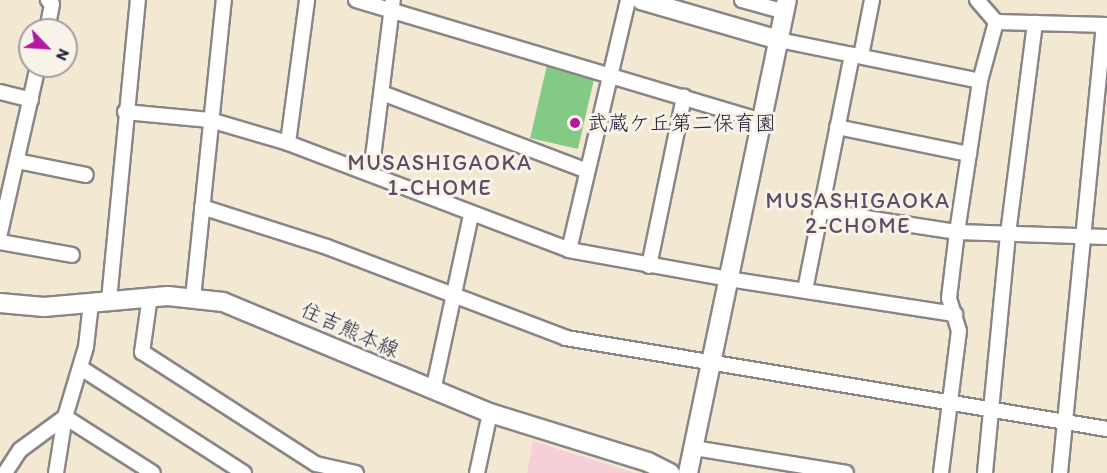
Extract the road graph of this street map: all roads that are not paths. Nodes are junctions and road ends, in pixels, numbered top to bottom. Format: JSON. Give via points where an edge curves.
{"nodes":[{"id":1,"x":48,"y":0,"type":"edge"},
{"id":2,"x":138,"y":0,"type":"edge"},
{"id":3,"x":224,"y":0,"type":"edge"},
{"id":4,"x":307,"y":0,"type":"edge"},
{"id":5,"x":356,"y":0,"type":"edge"},
{"id":6,"x":628,"y":0,"type":"edge"},
{"id":7,"x":641,"y":0,"type":"edge"},
{"id":8,"x":742,"y":0,"type":"edge"},
{"id":9,"x":872,"y":0,"type":"edge"},
{"id":10,"x":965,"y":0,"type":"edge"},
{"id":11,"x":979,"y":1,"type":"edge"},
{"id":12,"x":391,"y":5,"type":"edge"},
{"id":13,"x":786,"y":6,"type":"edge"},
{"id":14,"x":49,"y":18,"type":"edge"},
{"id":15,"x":996,"y":22,"type":"junction"},
{"id":16,"x":1035,"y":23,"type":"junction"},
{"id":17,"x":1106,"y":25,"type":"edge"},
{"id":18,"x":779,"y":40,"type":"junction"},
{"id":19,"x":856,"y":56,"type":"junction"},
{"id":20,"x":608,"y":75,"type":"junction"},
{"id":21,"x":36,"y":78,"type":"edge"},
{"id":22,"x":980,"y":81,"type":"junction"},
{"id":23,"x":0,"y":92,"type":"edge"},
{"id":24,"x":382,"y":93,"type":"junction"},
{"id":25,"x":684,"y":97,"type":"junction"},
{"id":26,"x":31,"y":100,"type":"junction"},
{"id":27,"x":125,"y":112,"type":"junction"},
{"id":28,"x":210,"y":120,"type":"junction"},
{"id":29,"x":763,"y":121,"type":"junction"},
{"id":30,"x":837,"y":127,"type":"junction"},
{"id":31,"x":288,"y":143,"type":"junction"},
{"id":32,"x":969,"y":154,"type":"junction"},
{"id":33,"x":16,"y":166,"type":"junction"},
{"id":34,"x":0,"y":168,"type":"edge"},
{"id":35,"x":585,"y":170,"type":"junction"},
{"id":36,"x":371,"y":173,"type":"junction"},
{"id":37,"x":86,"y":176,"type":"dead end"},
{"id":38,"x":201,"y":207,"type":"junction"},
{"id":39,"x":821,"y":211,"type":"junction"},
{"id":40,"x":471,"y":215,"type":"junction"},
{"id":41,"x":957,"y":232,"type":"junction"},
{"id":42,"x":0,"y":233,"type":"edge"},
{"id":43,"x":1008,"y":234,"type":"junction"},
{"id":44,"x":1084,"y":236,"type":"junction"},
{"id":45,"x":1107,"y":237,"type":"edge"},
{"id":46,"x":0,"y":242,"type":"edge"},
{"id":47,"x":569,"y":249,"type":"junction"},
{"id":48,"x":72,"y":255,"type":"dead end"},
{"id":49,"x":649,"y":266,"type":"junction"},
{"id":50,"x":728,"y":279,"type":"junction"},
{"id":51,"x":805,"y":290,"type":"junction"},
{"id":52,"x":150,"y":296,"type":"junction"},
{"id":53,"x":453,"y":297,"type":"junction"},
{"id":54,"x":193,"y":298,"type":"junction"},
{"id":55,"x":109,"y":300,"type":"junction"},
{"id":56,"x":0,"y":303,"type":"edge"},
{"id":57,"x":91,"y":303,"type":"junction"},
{"id":58,"x":955,"y":314,"type":"junction"},
{"id":59,"x":711,"y":365,"type":"junction"},
{"id":60,"x":81,"y":368,"type":"junction"},
{"id":61,"x":433,"y":391,"type":"junction"},
{"id":62,"x":950,"y":402,"type":"junction"},
{"id":63,"x":989,"y":412,"type":"junction"},
{"id":64,"x":490,"y":413,"type":"junction"},
{"id":65,"x":65,"y":417,"type":"junction"},
{"id":66,"x":1065,"y":423,"type":"junction"},
{"id":67,"x":1107,"y":429,"type":"edge"},
{"id":68,"x":694,"y":448,"type":"junction"},
{"id":69,"x":138,"y":468,"type":"edge"},
{"id":70,"x":316,"y":468,"type":"edge"},
{"id":71,"x":5,"y":473,"type":"edge"},
{"id":72,"x":56,"y":473,"type":"edge"},
{"id":73,"x":153,"y":473,"type":"edge"},
{"id":74,"x":244,"y":473,"type":"edge"},
{"id":75,"x":356,"y":473,"type":"edge"},
{"id":76,"x":477,"y":473,"type":"edge"},
{"id":77,"x":670,"y":473,"type":"edge"},
{"id":78,"x":688,"y":473,"type":"edge"},
{"id":79,"x":846,"y":473,"type":"edge"},
{"id":80,"x":940,"y":473,"type":"edge"},
{"id":81,"x":986,"y":473,"type":"edge"},
{"id":82,"x":1060,"y":473,"type":"edge"}],
"edges":[{"from":1,"to":14,"type":"street","via":[[52,4]]},
{"from":2,"to":27,"type":"street"},
{"from":3,"to":28,"type":"street"},
{"from":4,"to":31,"type":"street"},
{"from":5,"to":12,"type":"street"},
{"from":6,"to":20,"type":"street"},
{"from":7,"to":18,"type":"main road"},
{"from":8,"to":13,"type":"street"},
{"from":9,"to":19,"type":"street"},
{"from":10,"to":11,"type":"street"},
{"from":11,"to":15,"type":"street"},
{"from":12,"to":20,"type":"street"},
{"from":12,"to":24,"type":"street"},
{"from":13,"to":18,"type":"main road"},
{"from":15,"to":16,"type":"street"},
{"from":15,"to":22,"type":"street"},
{"from":16,"to":17,"type":"street"},
{"from":16,"to":43,"type":"street"},
{"from":17,"to":44,"type":"street"},
{"from":18,"to":19,"type":"street"},
{"from":18,"to":29,"type":"main road"},
{"from":19,"to":22,"type":"street"},
{"from":19,"to":30,"type":"street"},
{"from":20,"to":25,"type":"street"},
{"from":20,"to":35,"type":"street"},
{"from":21,"to":26,"type":"street"},
{"from":22,"to":32,"type":"street"},
{"from":23,"to":26,"type":"street"},
{"from":24,"to":35,"type":"street"},
{"from":24,"to":36,"type":"street"},
{"from":25,"to":29,"type":"street"},
{"from":25,"to":49,"type":"street"},
{"from":26,"to":33,"type":"street"},
{"from":27,"to":28,"type":"street"},
{"from":27,"to":55,"type":"street"},
{"from":28,"to":31,"type":"street"},
{"from":28,"to":38,"type":"street"},
{"from":29,"to":50,"type":"main road"},
{"from":30,"to":32,"type":"street"},
{"from":30,"to":39,"type":"street"},
{"from":31,"to":36,"type":"street"},
{"from":32,"to":41,"type":"street"},
{"from":33,"to":34,"type":"street"},
{"from":33,"to":37,"type":"street"},
{"from":33,"to":42,"type":"street"},
{"from":35,"to":47,"type":"street"},
{"from":36,"to":40,"type":"street"},
{"from":38,"to":53,"type":"street","via":[[317,244]]},
{"from":38,"to":54,"type":"street"},
{"from":39,"to":41,"type":"street"},
{"from":39,"to":51,"type":"street"},
{"from":40,"to":47,"type":"street"},
{"from":40,"to":53,"type":"street"},
{"from":41,"to":43,"type":"street"},
{"from":41,"to":58,"type":"street","via":[[949,298]]},
{"from":43,"to":44,"type":"street"},
{"from":43,"to":63,"type":"street"},
{"from":44,"to":45,"type":"street"},
{"from":44,"to":66,"type":"street"},
{"from":46,"to":48,"type":"street"},
{"from":47,"to":49,"type":"street"},
{"from":49,"to":50,"type":"street"},
{"from":50,"to":51,"type":"street"},
{"from":50,"to":59,"type":"main road"},
{"from":51,"to":58,"type":"street"},
{"from":52,"to":54,"type":"main road","name":"住吉熊本線"},
{"from":52,"to":55,"type":"main road","name":"住吉熊本線"},
{"from":52,"to":70,"type":"street","via":[[142,352]]},
{"from":53,"to":59,"type":"street","via":[[566,338]]},
{"from":53,"to":61,"type":"street"},
{"from":54,"to":61,"type":"main road","name":"住吉熊本線","via":[[223,302],[264,317]]},
{"from":55,"to":57,"type":"main road","name":"住吉熊本線"},
{"from":56,"to":57,"type":"main road","name":"住吉熊本線","via":[[44,307]]},
{"from":57,"to":60,"type":"street"},
{"from":58,"to":62,"type":"street","via":[[958,331]]},
{"from":59,"to":62,"type":"street"},
{"from":59,"to":68,"type":"main road"},
{"from":60,"to":65,"type":"street"},
{"from":60,"to":74,"type":"street"},
{"from":61,"to":64,"type":"main road","name":"住吉熊本線"},
{"from":62,"to":63,"type":"street"},
{"from":62,"to":80,"type":"street"},
{"from":63,"to":66,"type":"street"},
{"from":63,"to":81,"type":"street"},
{"from":64,"to":76,"type":"street"},
{"from":64,"to":77,"type":"main road","name":"住吉熊本線","via":[[648,462]]},
{"from":65,"to":69,"type":"street"},
{"from":65,"to":71,"type":"street","via":[[20,450]]},
{"from":65,"to":72,"type":"street"},
{"from":66,"to":67,"type":"street"},
{"from":66,"to":82,"type":"street"},
{"from":68,"to":78,"type":"main road"},
{"from":68,"to":79,"type":"street"},
{"from":69,"to":73,"type":"street"},
{"from":70,"to":75,"type":"street"}]}
